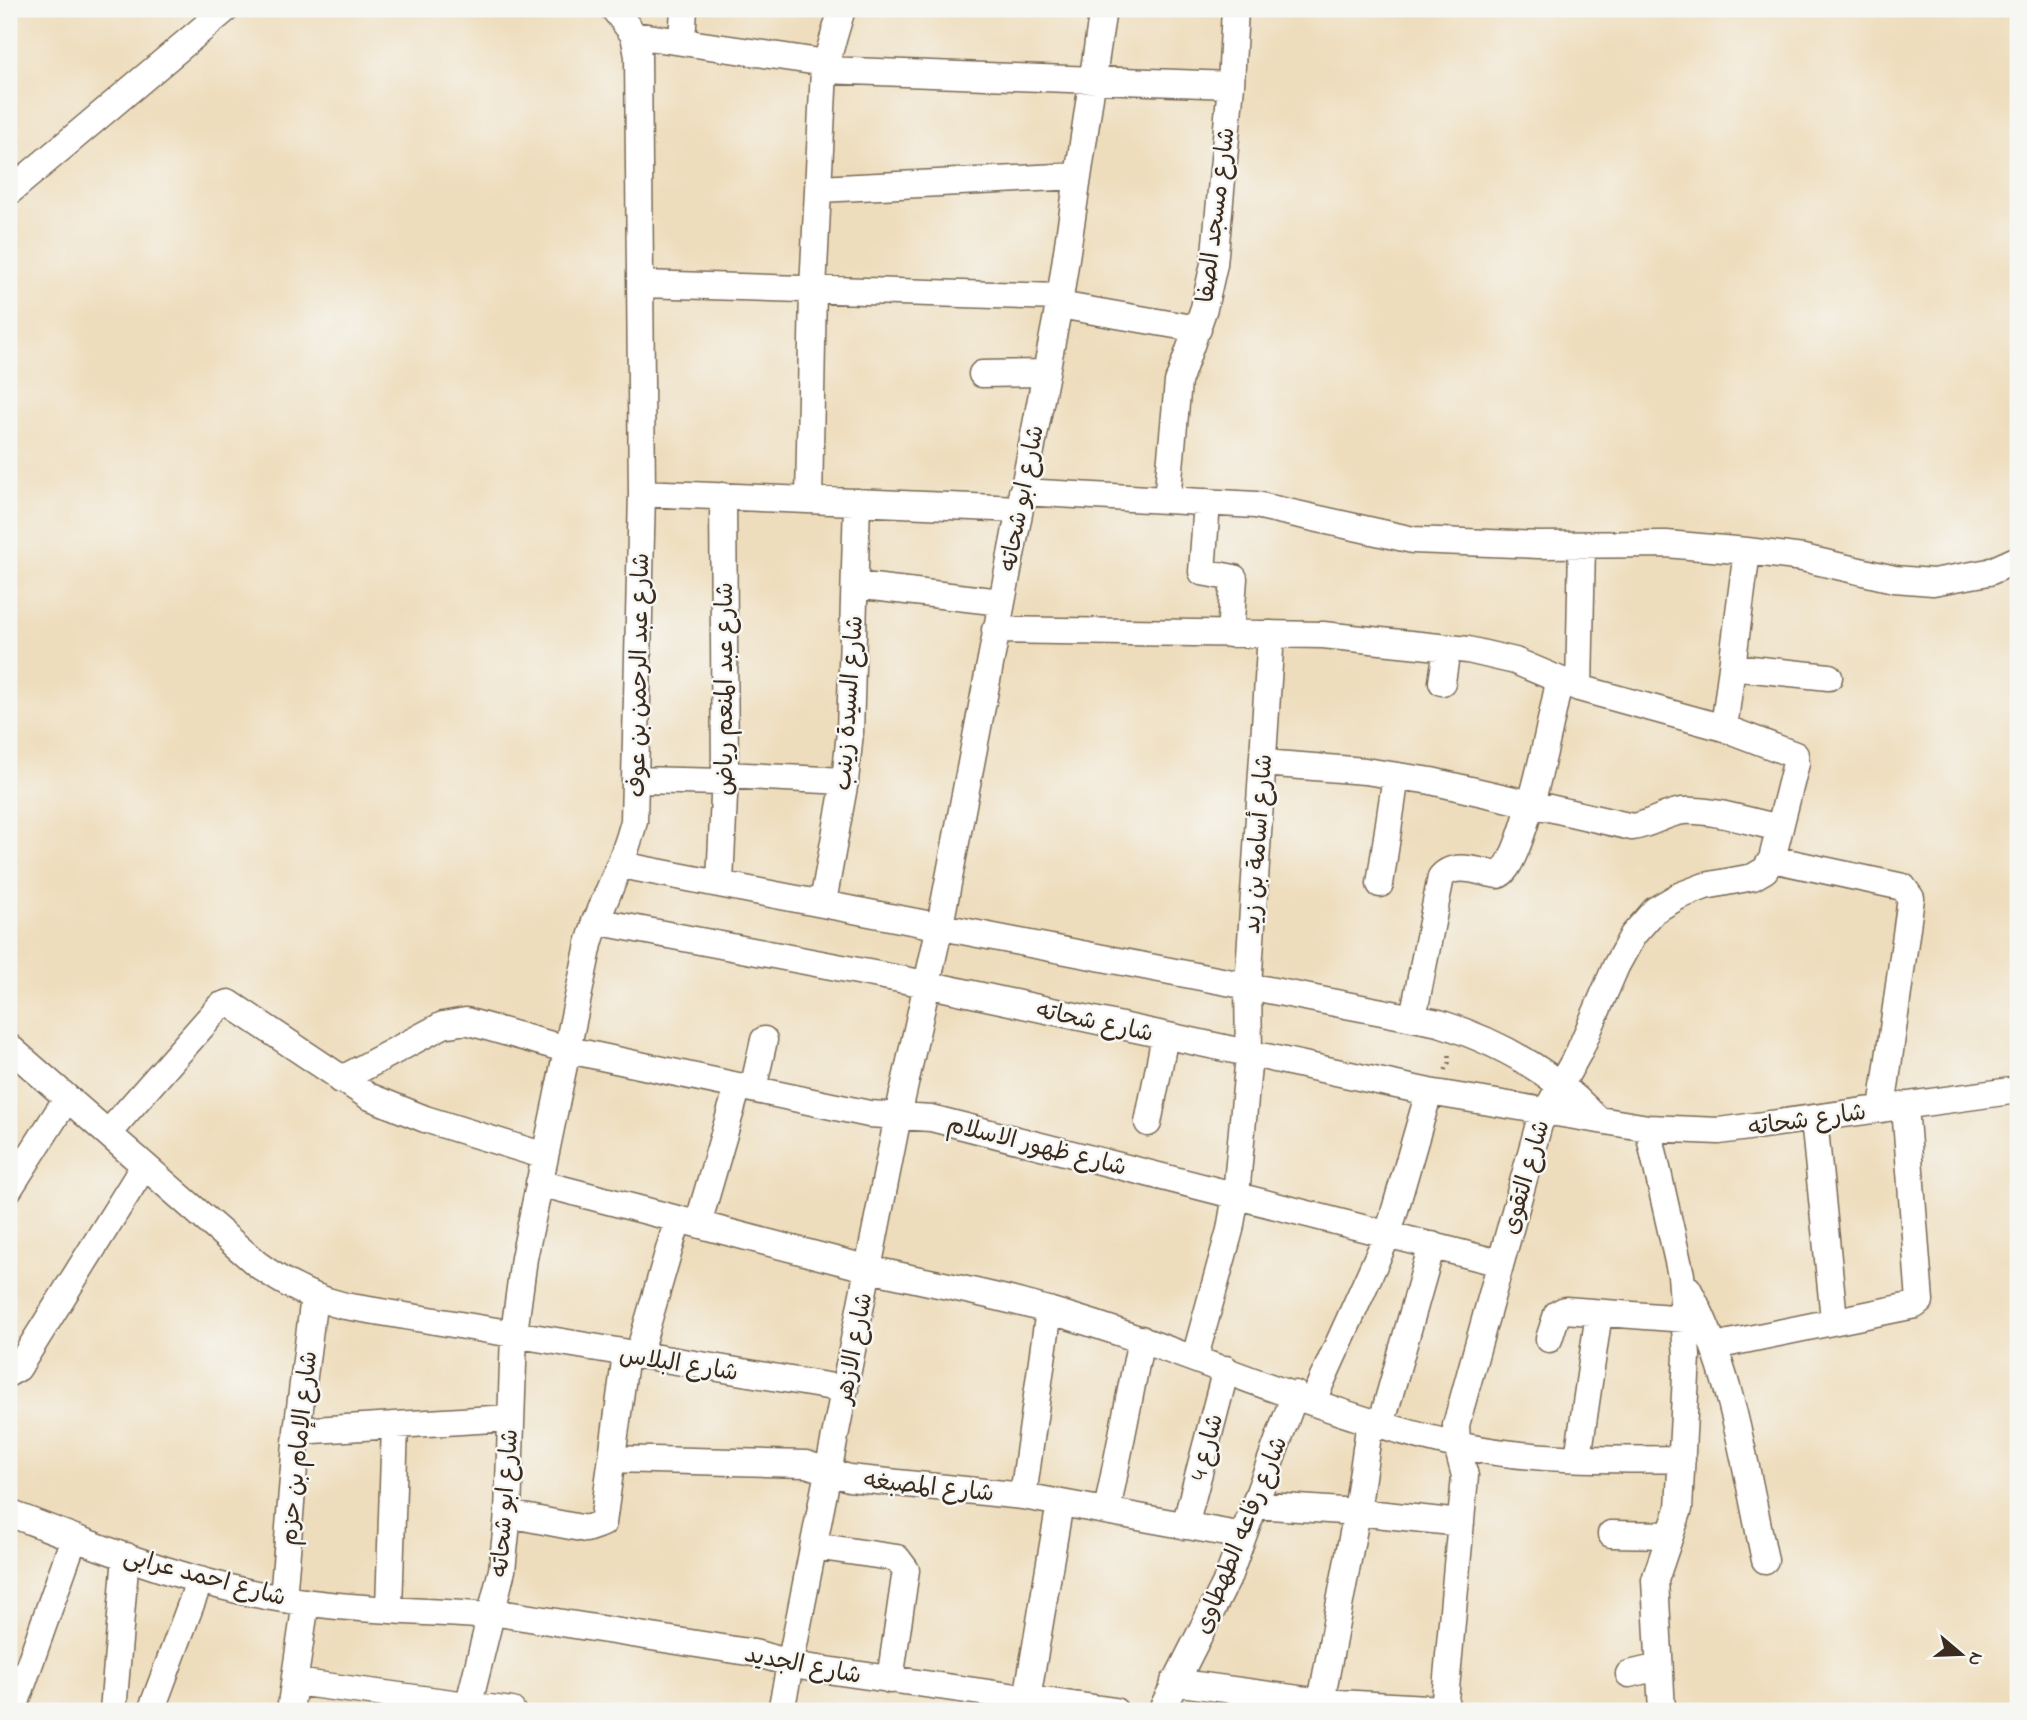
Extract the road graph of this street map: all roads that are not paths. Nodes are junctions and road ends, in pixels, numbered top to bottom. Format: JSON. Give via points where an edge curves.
{"nodes":[{"id":1,"x":226,"y":9,"type":"edge"},
{"id":2,"x":614,"y":9,"type":"edge"},
{"id":3,"x":684,"y":9,"type":"edge"},
{"id":4,"x":842,"y":9,"type":"edge"},
{"id":5,"x":1103,"y":9,"type":"edge"},
{"id":6,"x":1235,"y":9,"type":"edge"},
{"id":7,"x":634,"y":35,"type":"junction"},
{"id":8,"x":682,"y":41,"type":"junction"},
{"id":9,"x":825,"y":67,"type":"junction"},
{"id":10,"x":1091,"y":78,"type":"junction"},
{"id":11,"x":1231,"y":85,"type":"junction"},
{"id":12,"x":1078,"y":176,"type":"junction"},
{"id":13,"x":818,"y":189,"type":"junction"},
{"id":14,"x":9,"y":192,"type":"edge"},
{"id":15,"x":642,"y":284,"type":"junction"},
{"id":16,"x":813,"y":289,"type":"junction"},
{"id":17,"x":1060,"y":301,"type":"junction"},
{"id":18,"x":1198,"y":329,"type":"junction"},
{"id":19,"x":1046,"y":373,"type":"junction"},
{"id":20,"x":982,"y":374,"type":"dead end"},
{"id":21,"x":642,"y":493,"type":"junction"},
{"id":22,"x":723,"y":496,"type":"junction"},
{"id":23,"x":809,"y":500,"type":"junction"},
{"id":24,"x":1167,"y":500,"type":"junction"},
{"id":25,"x":1021,"y":501,"type":"junction"},
{"id":26,"x":858,"y":502,"type":"junction"},
{"id":27,"x":1208,"y":502,"type":"junction"},
{"id":28,"x":1582,"y":545,"type":"junction"},
{"id":29,"x":1747,"y":551,"type":"junction"},
{"id":30,"x":2018,"y":559,"type":"edge"},
{"id":31,"x":855,"y":585,"type":"junction"},
{"id":32,"x":1001,"y":602,"type":"junction"},
{"id":33,"x":995,"y":629,"type":"junction"},
{"id":34,"x":1230,"y":634,"type":"junction"},
{"id":35,"x":1271,"y":634,"type":"junction"},
{"id":36,"x":1447,"y":648,"type":"junction"},
{"id":37,"x":1732,"y":667,"type":"junction"},
{"id":38,"x":1829,"y":677,"type":"dead end"},
{"id":39,"x":1442,"y":682,"type":"dead end"},
{"id":40,"x":1569,"y":685,"type":"junction"},
{"id":41,"x":1724,"y":728,"type":"junction"},
{"id":42,"x":1263,"y":763,"type":"junction"},
{"id":43,"x":1396,"y":776,"type":"junction"},
{"id":44,"x":637,"y":779,"type":"junction"},
{"id":45,"x":725,"y":779,"type":"junction"},
{"id":46,"x":845,"y":780,"type":"junction"},
{"id":47,"x":1532,"y":804,"type":"junction"},
{"id":48,"x":1780,"y":828,"type":"junction"},
{"id":49,"x":1772,"y":859,"type":"junction"},
{"id":50,"x":621,"y":865,"type":"junction"},
{"id":51,"x":720,"y":882,"type":"junction"},
{"id":52,"x":1380,"y":884,"type":"dead end"},
{"id":53,"x":823,"y":902,"type":"junction"},
{"id":54,"x":595,"y":921,"type":"junction"},
{"id":55,"x":940,"y":925,"type":"junction"},
{"id":56,"x":926,"y":985,"type":"junction"},
{"id":57,"x":1248,"y":986,"type":"junction"},
{"id":58,"x":1413,"y":1017,"type":"junction"},
{"id":59,"x":1166,"y":1036,"type":"junction"},
{"id":60,"x":764,"y":1040,"type":"dead end"},
{"id":61,"x":9,"y":1047,"type":"edge"},
{"id":62,"x":569,"y":1050,"type":"junction"},
{"id":63,"x":1249,"y":1055,"type":"junction"},
{"id":64,"x":340,"y":1080,"type":"junction"},
{"id":65,"x":1435,"y":1084,"type":"junction"},
{"id":66,"x":1560,"y":1085,"type":"junction"},
{"id":67,"x":746,"y":1088,"type":"junction"},
{"id":68,"x":2018,"y":1090,"type":"edge"},
{"id":69,"x":67,"y":1098,"type":"junction"},
{"id":70,"x":1894,"y":1108,"type":"junction"},
{"id":71,"x":1544,"y":1113,"type":"junction"},
{"id":72,"x":898,"y":1116,"type":"junction"},
{"id":73,"x":1595,"y":1117,"type":"junction"},
{"id":74,"x":1814,"y":1119,"type":"junction"},
{"id":75,"x":1148,"y":1123,"type":"dead end"},
{"id":76,"x":1648,"y":1128,"type":"junction"},
{"id":77,"x":108,"y":1133,"type":"junction"},
{"id":78,"x":545,"y":1156,"type":"junction"},
{"id":79,"x":145,"y":1166,"type":"junction"},
{"id":80,"x":539,"y":1183,"type":"junction"},
{"id":81,"x":9,"y":1189,"type":"edge"},
{"id":82,"x":1236,"y":1195,"type":"junction"},
{"id":83,"x":688,"y":1222,"type":"junction"},
{"id":84,"x":1388,"y":1234,"type":"junction"},
{"id":85,"x":1432,"y":1245,"type":"junction"},
{"id":86,"x":1500,"y":1263,"type":"junction"},
{"id":87,"x":868,"y":1268,"type":"junction"},
{"id":88,"x":1681,"y":1275,"type":"junction"},
{"id":89,"x":314,"y":1297,"type":"junction"},
{"id":90,"x":1049,"y":1310,"type":"junction"},
{"id":91,"x":1599,"y":1313,"type":"junction"},
{"id":92,"x":1686,"y":1319,"type":"junction"},
{"id":93,"x":1834,"y":1319,"type":"junction"},
{"id":94,"x":513,"y":1333,"type":"junction"},
{"id":95,"x":1141,"y":1339,"type":"junction"},
{"id":96,"x":1549,"y":1339,"type":"dead end"},
{"id":97,"x":1715,"y":1346,"type":"junction"},
{"id":98,"x":632,"y":1355,"type":"junction"},
{"id":99,"x":1195,"y":1357,"type":"junction"},
{"id":100,"x":1226,"y":1368,"type":"junction"},
{"id":101,"x":9,"y":1373,"type":"edge"},
{"id":102,"x":845,"y":1389,"type":"junction"},
{"id":103,"x":1304,"y":1397,"type":"junction"},
{"id":104,"x":510,"y":1418,"type":"junction"},
{"id":105,"x":1375,"y":1423,"type":"junction"},
{"id":106,"x":395,"y":1425,"type":"junction"},
{"id":107,"x":297,"y":1431,"type":"junction"},
{"id":108,"x":1457,"y":1445,"type":"junction"},
{"id":109,"x":1578,"y":1458,"type":"junction"},
{"id":110,"x":613,"y":1459,"type":"junction"},
{"id":111,"x":1682,"y":1459,"type":"junction"},
{"id":112,"x":829,"y":1473,"type":"junction"},
{"id":113,"x":1023,"y":1496,"type":"junction"},
{"id":114,"x":1060,"y":1503,"type":"junction"},
{"id":115,"x":1254,"y":1505,"type":"junction"},
{"id":116,"x":1108,"y":1511,"type":"junction"},
{"id":117,"x":1357,"y":1511,"type":"junction"},
{"id":118,"x":9,"y":1513,"type":"edge"},
{"id":119,"x":508,"y":1514,"type":"junction"},
{"id":120,"x":1461,"y":1523,"type":"junction"},
{"id":121,"x":1185,"y":1525,"type":"junction"},
{"id":122,"x":1611,"y":1534,"type":"dead end"},
{"id":123,"x":1670,"y":1535,"type":"junction"},
{"id":124,"x":1243,"y":1536,"type":"junction"},
{"id":125,"x":74,"y":1538,"type":"junction"},
{"id":126,"x":814,"y":1546,"type":"junction"},
{"id":127,"x":126,"y":1556,"type":"junction"},
{"id":128,"x":1765,"y":1560,"type":"dead end"},
{"id":129,"x":200,"y":1580,"type":"junction"},
{"id":130,"x":295,"y":1600,"type":"junction"},
{"id":131,"x":389,"y":1608,"type":"junction"},
{"id":132,"x":492,"y":1614,"type":"junction"},
{"id":133,"x":791,"y":1663,"type":"junction"},
{"id":134,"x":1659,"y":1667,"type":"junction"},
{"id":135,"x":1629,"y":1674,"type":"dead end"},
{"id":136,"x":890,"y":1680,"type":"junction"},
{"id":137,"x":295,"y":1682,"type":"junction"},
{"id":138,"x":1174,"y":1682,"type":"junction"},
{"id":139,"x":1321,"y":1702,"type":"junction"},
{"id":140,"x":1026,"y":1705,"type":"edge"},
{"id":141,"x":468,"y":1708,"type":"edge"},
{"id":142,"x":1444,"y":1710,"type":"edge"},
{"id":143,"x":13,"y":1711,"type":"edge"},
{"id":144,"x":113,"y":1711,"type":"edge"},
{"id":145,"x":150,"y":1711,"type":"edge"},
{"id":146,"x":290,"y":1711,"type":"edge"},
{"id":147,"x":512,"y":1711,"type":"edge"},
{"id":148,"x":781,"y":1711,"type":"edge"},
{"id":149,"x":1115,"y":1711,"type":"edge"},
{"id":150,"x":1161,"y":1711,"type":"edge"},
{"id":151,"x":1661,"y":1711,"type":"edge"}],
"edges":[{"from":1,"to":14,"type":"street"},
{"from":2,"to":7,"type":"street"},
{"from":3,"to":8,"type":"street"},
{"from":4,"to":9,"type":"street"},
{"from":5,"to":10,"type":"street","name":"شارع ابو شحاته"},
{"from":6,"to":11,"type":"street","name":"شارع مسجد الصفا"},
{"from":7,"to":8,"type":"street"},
{"from":7,"to":15,"type":"street","name":"شارع عبد الرحمن بن عوف"},
{"from":8,"to":9,"type":"street"},
{"from":9,"to":10,"type":"street"},
{"from":9,"to":13,"type":"street"},
{"from":10,"to":11,"type":"street"},
{"from":10,"to":12,"type":"street","name":"شارع ابو شحاته"},
{"from":11,"to":18,"type":"street","name":"شارع مسجد الصفا","via":[[1215,253]]},
{"from":12,"to":13,"type":"street"},
{"from":12,"to":17,"type":"street","name":"شارع ابو شحاته"},
{"from":13,"to":16,"type":"street"},
{"from":15,"to":16,"type":"street"},
{"from":15,"to":21,"type":"street","name":"شارع عبد الرحمن بن عوف"},
{"from":16,"to":17,"type":"street"},
{"from":16,"to":23,"type":"street"},
{"from":17,"to":18,"type":"street"},
{"from":17,"to":19,"type":"street","name":"شارع ابو شحاته"},
{"from":18,"to":24,"type":"street","name":"شارع مسجد الصفا","via":[[1178,382]]},
{"from":19,"to":20,"type":"street"},
{"from":19,"to":25,"type":"street","name":"شارع ابو شحاته"},
{"from":21,"to":22,"type":"street"},
{"from":21,"to":44,"type":"street","name":"شارع عبد الرحمن بن عوف"},
{"from":22,"to":23,"type":"street"},
{"from":22,"to":45,"type":"street","name":"شارع عبد المنعم رياض"},
{"from":23,"to":26,"type":"street"},
{"from":24,"to":25,"type":"street"},
{"from":24,"to":27,"type":"street"},
{"from":25,"to":26,"type":"street"},
{"from":25,"to":32,"type":"street","name":"شارع ابو شحاته"},
{"from":26,"to":31,"type":"street","name":"شارع السيدة زينب"},
{"from":27,"to":28,"type":"street","via":[[1296,511],[1412,540]]},
{"from":27,"to":34,"type":"street","via":[[1202,572],[1234,578]]},
{"from":28,"to":29,"type":"street","via":[[1666,544]]},
{"from":28,"to":40,"type":"street"},
{"from":29,"to":30,"type":"street","via":[[1933,582],[1989,572]]},
{"from":29,"to":37,"type":"street"},
{"from":31,"to":32,"type":"street"},
{"from":31,"to":46,"type":"street","name":"شارع السيدة زينب"},
{"from":32,"to":33,"type":"street","name":"شارع ابو شحاته"},
{"from":33,"to":34,"type":"street"},
{"from":33,"to":55,"type":"street","name":"شارع ابو شحاته"},
{"from":34,"to":35,"type":"street"},
{"from":35,"to":36,"type":"street"},
{"from":35,"to":42,"type":"street","name":"شارع أسامة بن زيد"},
{"from":36,"to":39,"type":"street"},
{"from":36,"to":40,"type":"street","via":[[1515,661]]},
{"from":37,"to":38,"type":"street"},
{"from":37,"to":41,"type":"street"},
{"from":40,"to":41,"type":"street"},
{"from":40,"to":47,"type":"street"},
{"from":41,"to":48,"type":"street","via":[[1795,755]]},
{"from":42,"to":43,"type":"street"},
{"from":42,"to":57,"type":"street","name":"شارع أسامة بن زيد"},
{"from":43,"to":47,"type":"street"},
{"from":43,"to":52,"type":"street"},
{"from":44,"to":45,"type":"street"},
{"from":44,"to":50,"type":"street","name":"شارع عبد الرحمن بن عوف","via":[[634,821]]},
{"from":45,"to":46,"type":"street"},
{"from":45,"to":51,"type":"street","name":"شارع عبد المنعم رياض"},
{"from":46,"to":53,"type":"street","name":"شارع السيدة زينب"},
{"from":47,"to":48,"type":"street","via":[[1632,827],[1692,811]]},
{"from":47,"to":58,"type":"street","via":[[1504,874],[1455,867],[1441,877]]},
{"from":48,"to":49,"type":"street"},
{"from":49,"to":66,"type":"street","name":"شارع التقوى","via":[[1753,877],[1705,886],[1655,910],[1633,935]]},
{"from":49,"to":70,"type":"street","via":[[1903,887],[1911,898]]},
{"from":50,"to":51,"type":"street"},
{"from":50,"to":54,"type":"street","name":"شارع عبد الرحمن بن عوف"},
{"from":51,"to":53,"type":"street"},
{"from":53,"to":55,"type":"street"},
{"from":54,"to":56,"type":"street","name":"شارع شحاته"},
{"from":54,"to":62,"type":"street","name":"شارع عبد الرحمن بن عوف"},
{"from":55,"to":56,"type":"street","name":"شارع ابو شحاته"},
{"from":55,"to":57,"type":"street"},
{"from":56,"to":59,"type":"street","name":"شارع شحاته"},
{"from":56,"to":72,"type":"street","name":"شارع الازهر"},
{"from":57,"to":58,"type":"street"},
{"from":57,"to":63,"type":"street","name":"شارع أسامة بن زيد"},
{"from":58,"to":66,"type":"street","via":[[1499,1045]]},
{"from":59,"to":63,"type":"street","name":"شارع شحاته"},
{"from":59,"to":75,"type":"street"},
{"from":60,"to":67,"type":"street"},
{"from":61,"to":69,"type":"street","name":"شارع البلاس"},
{"from":62,"to":64,"type":"street","name":"شارع ظهور الاسلام","via":[[454,1021]]},
{"from":62,"to":67,"type":"street","name":"شارع ظهور الاسلام"},
{"from":62,"to":78,"type":"street","name":"شارع عبد الرحمن بن عوف"},
{"from":63,"to":65,"type":"street","name":"شارع شحاته"},
{"from":63,"to":82,"type":"street","name":"شارع أسامة بن زيد"},
{"from":64,"to":77,"type":"street","via":[[229,1003],[220,1006]]},
{"from":64,"to":78,"type":"street","via":[[396,1109]]},
{"from":65,"to":71,"type":"street","name":"شارع شحاته"},
{"from":65,"to":84,"type":"street","name":"شارع رفاعه الطهطاوى"},
{"from":66,"to":71,"type":"street","name":"شارع التقوى"},
{"from":66,"to":73,"type":"street"},
{"from":67,"to":72,"type":"street","name":"شارع ظهور الاسلام"},
{"from":67,"to":83,"type":"street"},
{"from":68,"to":70,"type":"street","name":"شارع شحاته"},
{"from":69,"to":77,"type":"street","name":"شارع البلاس"},
{"from":69,"to":81,"type":"street"},
{"from":70,"to":74,"type":"street","name":"شارع شحاته"},
{"from":70,"to":93,"type":"street","via":[[1920,1301]]},
{"from":71,"to":73,"type":"street","name":"شارع شحاته"},
{"from":71,"to":86,"type":"street","name":"شارع التقوى"},
{"from":72,"to":82,"type":"street","name":"شارع ظهور الاسلام","via":[[931,1118]]},
{"from":72,"to":87,"type":"street","name":"شارع الازهر"},
{"from":73,"to":76,"type":"street","name":"شارع شحاته"},
{"from":74,"to":76,"type":"street","name":"شارع شحاته","via":[[1719,1130]]},
{"from":74,"to":93,"type":"street"},
{"from":76,"to":88,"type":"street"},
{"from":77,"to":79,"type":"street","name":"شارع البلاس"},
{"from":78,"to":80,"type":"street","name":"شارع عبد الرحمن بن عوف"},
{"from":79,"to":89,"type":"street","name":"شارع البلاس","via":[[257,1264]]},
{"from":79,"to":101,"type":"street","via":[[18,1368]]},
{"from":80,"to":83,"type":"street"},
{"from":80,"to":94,"type":"street","name":"شارع عبد الرحمن بن عوف"},
{"from":82,"to":84,"type":"street","name":"شارع ظهور الاسلام"},
{"from":82,"to":99,"type":"street","name":"شارع أسامة بن زيد"},
{"from":83,"to":87,"type":"street"},
{"from":83,"to":98,"type":"street"},
{"from":84,"to":85,"type":"street","name":"شارع ظهور الاسلام"},
{"from":84,"to":103,"type":"street","name":"شارع رفاعه الطهطاوى"},
{"from":85,"to":86,"type":"street","name":"شارع ظهور الاسلام"},
{"from":85,"to":105,"type":"street"},
{"from":86,"to":108,"type":"street","name":"شارع التقوى","via":[[1458,1415]]},
{"from":87,"to":90,"type":"street"},
{"from":87,"to":102,"type":"street","name":"شارع الازهر"},
{"from":88,"to":92,"type":"street"},
{"from":88,"to":97,"type":"street"},
{"from":89,"to":94,"type":"street","name":"شارع البلاس"},
{"from":89,"to":107,"type":"street","name":"شارع الإمام بن حزم"},
{"from":90,"to":95,"type":"street"},
{"from":90,"to":113,"type":"street"},
{"from":91,"to":92,"type":"street"},
{"from":91,"to":96,"type":"street","via":[[1561,1311]]},
{"from":91,"to":109,"type":"street"},
{"from":92,"to":111,"type":"street"},
{"from":93,"to":97,"type":"street"},
{"from":94,"to":98,"type":"street","name":"شارع البلاس"},
{"from":94,"to":104,"type":"street","name":"شارع ابو شحاته"},
{"from":95,"to":99,"type":"street"},
{"from":95,"to":116,"type":"street"},
{"from":97,"to":128,"type":"street"},
{"from":98,"to":102,"type":"street","name":"شارع البلاس"},
{"from":98,"to":110,"type":"street"},
{"from":99,"to":100,"type":"street"},
{"from":100,"to":103,"type":"street"},
{"from":100,"to":121,"type":"street","name":"شارع 4"},
{"from":102,"to":112,"type":"street","name":"شارع الازهر"},
{"from":103,"to":105,"type":"street"},
{"from":103,"to":115,"type":"street","name":"شارع رفاعه الطهطاوى"},
{"from":104,"to":106,"type":"street"},
{"from":104,"to":119,"type":"street","name":"شارع ابو شحاته"},
{"from":105,"to":108,"type":"street"},
{"from":105,"to":117,"type":"street"},
{"from":106,"to":107,"type":"street"},
{"from":106,"to":131,"type":"street"},
{"from":107,"to":130,"type":"street","name":"شارع الإمام بن حزم"},
{"from":108,"to":109,"type":"street"},
{"from":108,"to":120,"type":"street","name":"شارع التقوى","via":[[1465,1476]]},
{"from":109,"to":111,"type":"street"},
{"from":110,"to":112,"type":"street","name":"شارع المصبغه","via":[[806,1464]]},
{"from":110,"to":119,"type":"street","via":[[606,1517],[598,1527],[586,1529]]},
{"from":111,"to":123,"type":"street","via":[[1679,1509]]},
{"from":112,"to":113,"type":"street","name":"شارع المصبغه"},
{"from":112,"to":126,"type":"street","name":"شارع الازهر"},
{"from":113,"to":114,"type":"street","name":"شارع المصبغه"},
{"from":114,"to":116,"type":"street","name":"شارع المصبغه"},
{"from":114,"to":140,"type":"street"},
{"from":115,"to":117,"type":"street"},
{"from":115,"to":124,"type":"street","name":"شارع رفاعه الطهطاوى"},
{"from":116,"to":121,"type":"street","name":"شارع المصبغه"},
{"from":117,"to":120,"type":"street"},
{"from":117,"to":139,"type":"street"},
{"from":118,"to":125,"type":"street","name":"شارع احمد عرابى"},
{"from":119,"to":132,"type":"street","name":"شارع ابو شحاته"},
{"from":120,"to":142,"type":"street","name":"شارع التقوى"},
{"from":121,"to":124,"type":"street","name":"شارع المصبغه"},
{"from":122,"to":123,"type":"street"},
{"from":123,"to":134,"type":"street","via":[[1656,1580]]},
{"from":124,"to":138,"type":"street","name":"شارع رفاعه الطهطاوى","via":[[1207,1624]]},
{"from":125,"to":127,"type":"street","name":"شارع احمد عرابى"},
{"from":125,"to":143,"type":"street"},
{"from":126,"to":133,"type":"street","name":"شارع الازهر"},
{"from":126,"to":136,"type":"street","via":[[897,1558],[904,1563]]},
{"from":127,"to":129,"type":"street","name":"شارع احمد عرابى"},
{"from":127,"to":144,"type":"street"},
{"from":129,"to":130,"type":"street","name":"شارع احمد عرابى"},
{"from":129,"to":145,"type":"street"},
{"from":130,"to":131,"type":"street","name":"شارع احمد عرابى"},
{"from":130,"to":137,"type":"street","name":"شارع الإمام بن حزم"},
{"from":131,"to":132,"type":"street","name":"شارع احمد عرابى"},
{"from":132,"to":133,"type":"street","name":"شارع الجديد","via":[[754,1653]]},
{"from":132,"to":141,"type":"street","name":"شارع ابو شحاته"},
{"from":133,"to":136,"type":"street","name":"شارع الجديد"},
{"from":133,"to":148,"type":"street","name":"شارع الازهر"},
{"from":134,"to":135,"type":"street"},
{"from":134,"to":151,"type":"street"},
{"from":136,"to":140,"type":"street","name":"شارع الجديد"},
{"from":137,"to":141,"type":"street"},
{"from":137,"to":146,"type":"street","name":"شارع الإمام بن حزم"},
{"from":138,"to":139,"type":"street"},
{"from":138,"to":150,"type":"street","name":"شارع رفاعه الطهطاوى"},
{"from":139,"to":142,"type":"street"},
{"from":140,"to":149,"type":"street","name":"شارع الجديد"},
{"from":141,"to":147,"type":"street"}]}
